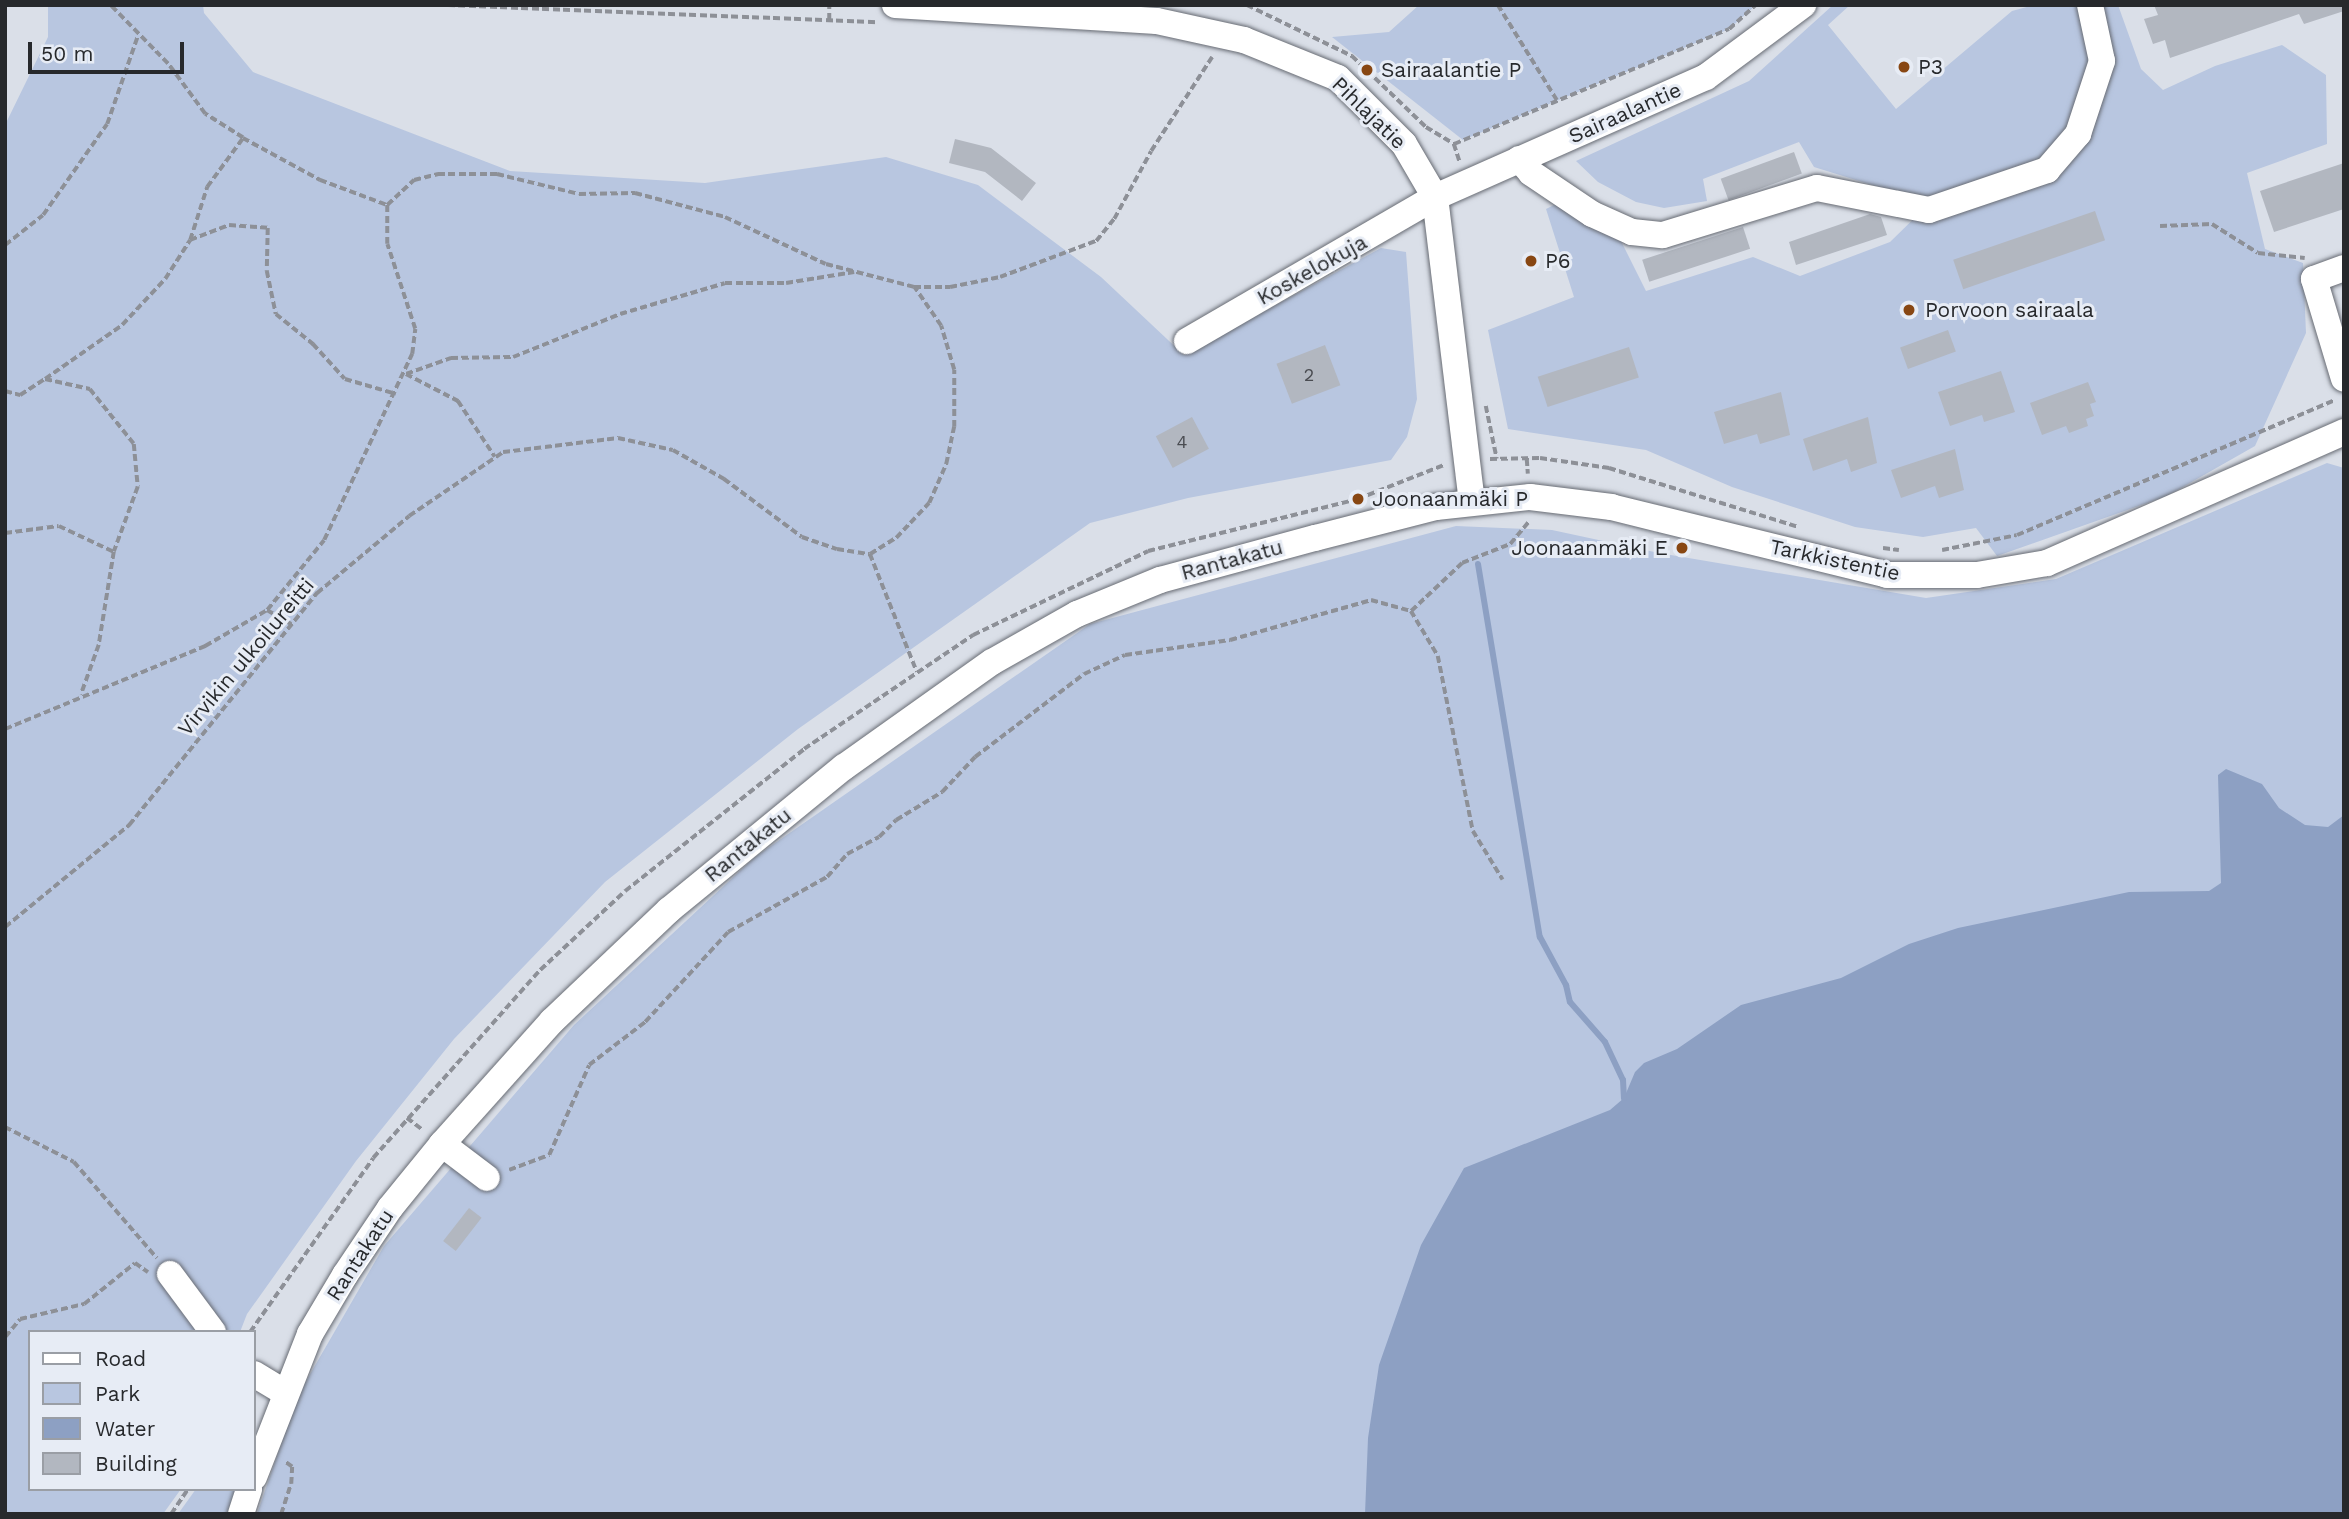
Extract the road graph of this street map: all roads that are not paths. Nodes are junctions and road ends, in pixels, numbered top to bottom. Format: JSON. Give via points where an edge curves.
{"nodes":[{"id":1,"x":1802,"y":5,"type":"edge"},
{"id":2,"x":2090,"y":5,"type":"edge"},
{"id":3,"x":1121,"y":11,"type":"edge"},
{"id":4,"x":890,"y":14,"type":"edge"},
{"id":5,"x":1519,"y":159,"type":"junction"},
{"id":6,"x":1435,"y":197,"type":"junction"},
{"id":7,"x":2344,"y":268,"type":"edge"},
{"id":8,"x":1187,"y":341,"type":"dead end"},
{"id":9,"x":2342,"y":364,"type":"edge"},
{"id":10,"x":2344,"y":432,"type":"edge"},
{"id":11,"x":1472,"y":501,"type":"junction"},
{"id":12,"x":442,"y":1144,"type":"junction"},
{"id":13,"x":487,"y":1178,"type":"road end"},
{"id":14,"x":164,"y":1276,"type":"road end"},
{"id":15,"x":211,"y":1330,"type":"edge"},
{"id":16,"x":256,"y":1375,"type":"edge"},
{"id":17,"x":286,"y":1393,"type":"junction"},
{"id":18,"x":256,"y":1471,"type":"edge"},
{"id":19,"x":248,"y":1491,"type":"edge"},
{"id":20,"x":241,"y":1514,"type":"edge"}],
"edges":[{"from":1,"to":5,"type":"street","name":"Sairaalantie","via":[[1706,77]]},
{"from":2,"to":5,"type":"street","via":[[2102,61],[2078,134],[2047,170],[1929,210],[1817,187],[1663,235],[1632,232],[1592,214]]},
{"from":3,"to":4,"type":"street","name":"Pihlajatie"},
{"from":3,"to":6,"type":"street","name":"Pihlajatie","via":[[1244,40],[1338,78],[1404,144]]},
{"from":5,"to":6,"type":"street","name":"Sairaalantie"},
{"from":6,"to":8,"type":"street","name":"Koskelokuja"},
{"from":6,"to":11,"type":"street","name":"Pihlajatie","via":[[1454,463]]},
{"from":7,"to":9,"type":"street","via":[[2314,279]]},
{"from":10,"to":11,"type":"street","name":"Tarkkistentie","via":[[2047,563],[1977,575],[1887,575],[1591,503],[1530,497]]},
{"from":11,"to":12,"type":"street","name":"Rantakatu","via":[[1160,580],[1077,614],[992,662],[844,766],[669,910],[552,1021]]},
{"from":12,"to":13,"type":"street"},
{"from":12,"to":17,"type":"street","name":"Rantakatu","via":[[390,1208],[345,1275],[310,1334]]},
{"from":14,"to":15,"type":"street"},
{"from":16,"to":17,"type":"street"},
{"from":17,"to":18,"type":"street","name":"Rantakatu"},
{"from":19,"to":20,"type":"street"}]}
